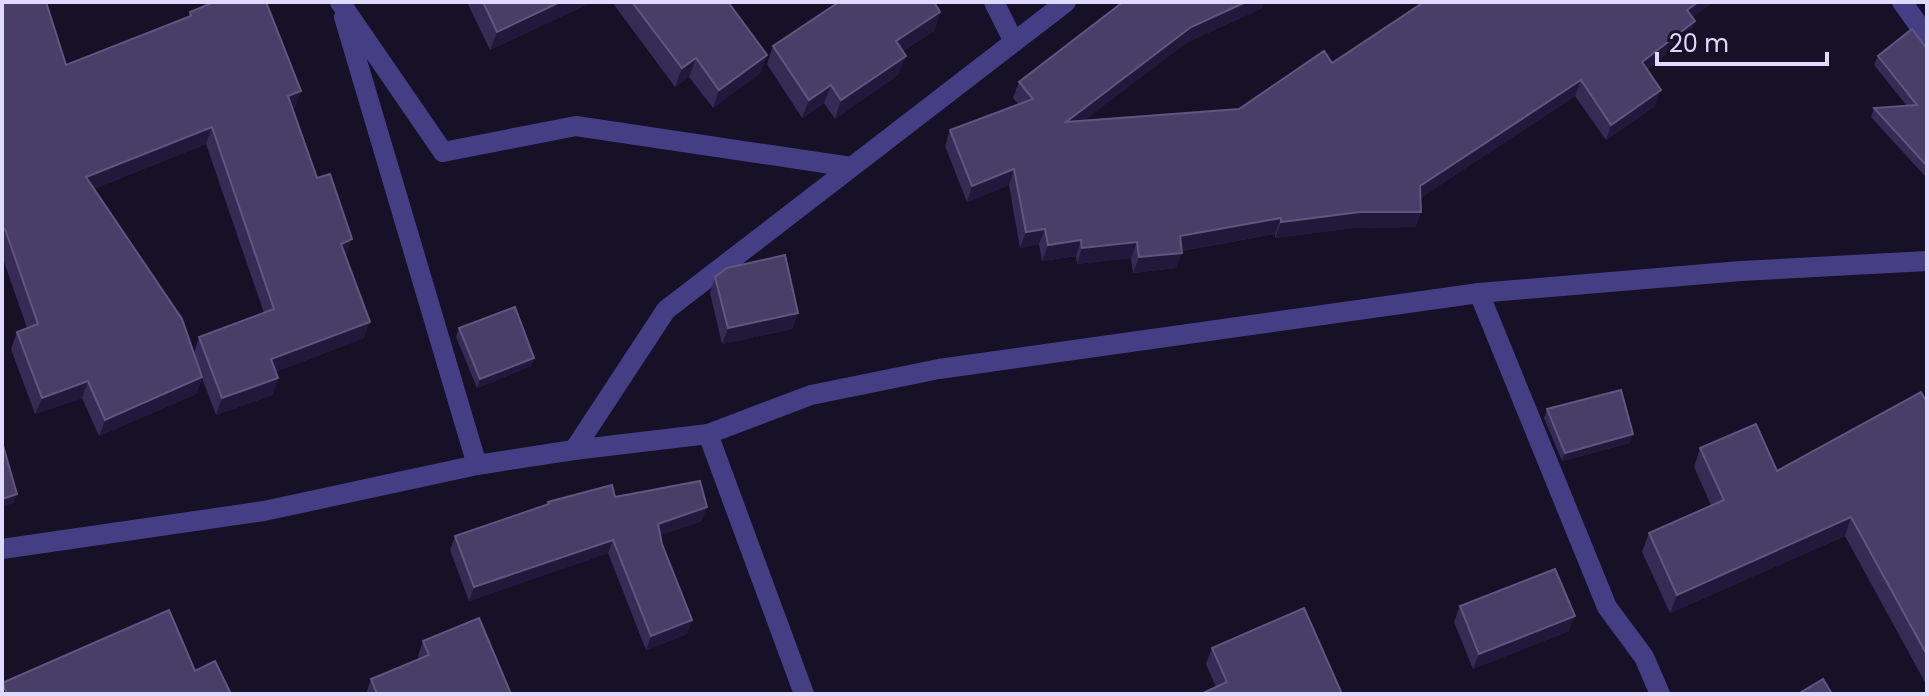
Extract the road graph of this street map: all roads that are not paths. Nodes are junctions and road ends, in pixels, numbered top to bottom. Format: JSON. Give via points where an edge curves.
{"nodes":[{"id":1,"x":340,"y":2,"type":"edge"},
{"id":2,"x":994,"y":2,"type":"edge"},
{"id":3,"x":1066,"y":2,"type":"edge"},
{"id":4,"x":1902,"y":2,"type":"edge"},
{"id":5,"x":1927,"y":37,"type":"edge"},
{"id":6,"x":1014,"y":42,"type":"junction"},
{"id":7,"x":851,"y":167,"type":"junction"},
{"id":8,"x":1927,"y":261,"type":"edge"},
{"id":9,"x":1479,"y":293,"type":"junction"},
{"id":10,"x":708,"y":434,"type":"junction"},
{"id":11,"x":574,"y":450,"type":"junction"},
{"id":12,"x":477,"y":465,"type":"junction"},
{"id":13,"x":2,"y":549,"type":"edge"},
{"id":14,"x":804,"y":694,"type":"edge"},
{"id":15,"x":1660,"y":694,"type":"edge"}],
"edges":[{"from":1,"to":7,"type":"street","via":[[443,152],[576,126]]},
{"from":1,"to":12,"type":"street"},
{"from":2,"to":6,"type":"street"},
{"from":3,"to":6,"type":"street"},
{"from":4,"to":5,"type":"street"},
{"from":6,"to":7,"type":"street"},
{"from":7,"to":11,"type":"street","via":[[666,310]]},
{"from":8,"to":9,"type":"street"},
{"from":9,"to":10,"type":"street","via":[[939,369],[811,395]]},
{"from":9,"to":15,"type":"street","via":[[1607,607],[1644,657]]},
{"from":10,"to":11,"type":"street"},
{"from":10,"to":14,"type":"street"},
{"from":11,"to":12,"type":"street"},
{"from":12,"to":13,"type":"street","via":[[264,511]]}]}
